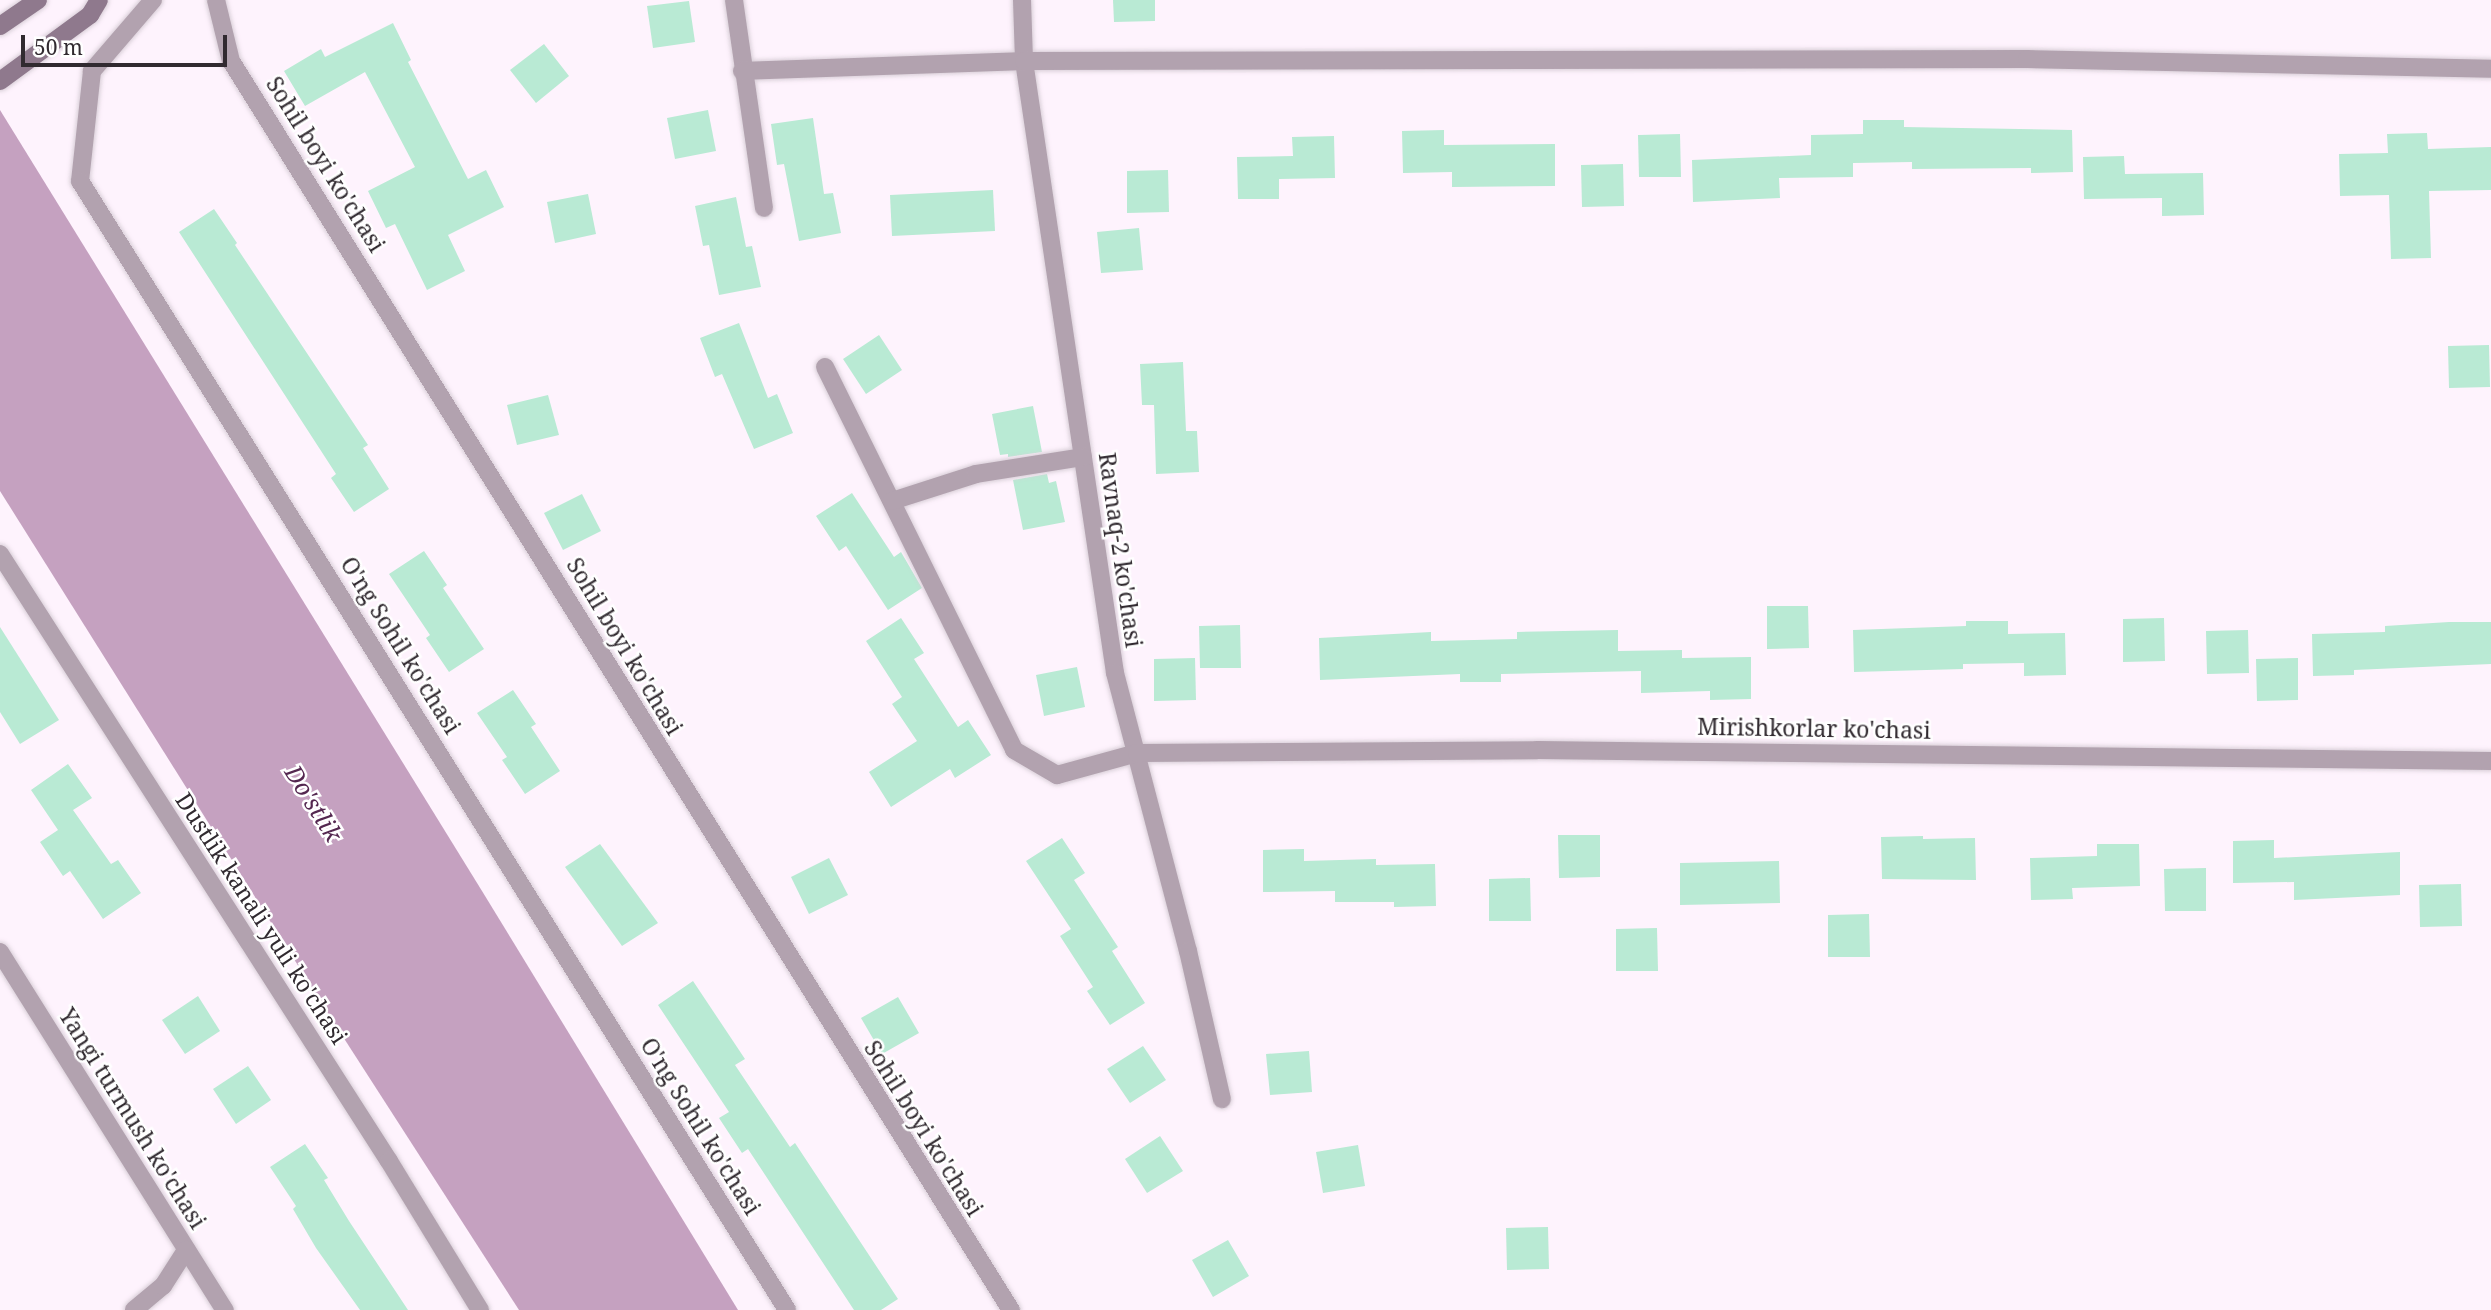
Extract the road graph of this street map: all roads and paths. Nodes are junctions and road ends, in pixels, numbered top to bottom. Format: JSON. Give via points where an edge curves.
{"nodes":[{"id":1,"x":38,"y":0,"type":"edge"},
{"id":2,"x":99,"y":0,"type":"edge"},
{"id":3,"x":153,"y":0,"type":"edge"},
{"id":4,"x":216,"y":0,"type":"edge"},
{"id":5,"x":734,"y":0,"type":"edge"},
{"id":6,"x":1022,"y":0,"type":"edge"},
{"id":7,"x":0,"y":26,"type":"edge"},
{"id":8,"x":1024,"y":61,"type":"junction"},
{"id":9,"x":2491,"y":69,"type":"edge"},
{"id":10,"x":743,"y":71,"type":"junction"},
{"id":11,"x":0,"y":81,"type":"edge"},
{"id":12,"x":764,"y":208,"type":"dead end"},
{"id":13,"x":825,"y":367,"type":"dead end"},
{"id":14,"x":1083,"y":457,"type":"junction"},
{"id":15,"x":892,"y":501,"type":"junction"},
{"id":16,"x":0,"y":554,"type":"edge"},
{"id":17,"x":1137,"y":753,"type":"junction"},
{"id":18,"x":2491,"y":761,"type":"edge"},
{"id":19,"x":0,"y":953,"type":"edge"},
{"id":20,"x":1222,"y":1099,"type":"dead end"},
{"id":21,"x":186,"y":1250,"type":"junction"},
{"id":22,"x":134,"y":1310,"type":"edge"},
{"id":23,"x":225,"y":1310,"type":"edge"},
{"id":24,"x":481,"y":1310,"type":"edge"},
{"id":25,"x":787,"y":1310,"type":"edge"},
{"id":26,"x":1011,"y":1310,"type":"edge"}],
"edges":[{"from":1,"to":7,"type":"main road"},
{"from":2,"to":11,"type":"main road","via":[[90,15]]},
{"from":3,"to":25,"type":"street","name":"O'ng Sohil ko'chasi","via":[[92,71],[80,181]]},
{"from":4,"to":26,"type":"street","name":"Sohil boyi ko'chasi","via":[[231,61]]},
{"from":5,"to":10,"type":"street"},
{"from":6,"to":8,"type":"street","name":"Ravnaq-2 ko'chasi"},
{"from":8,"to":9,"type":"street","via":[[2026,59]]},
{"from":8,"to":10,"type":"street"},
{"from":8,"to":14,"type":"street","name":"Ravnaq-2 ko'chasi"},
{"from":10,"to":12,"type":"street"},
{"from":13,"to":15,"type":"street","name":"Mirishkorlar ko'chasi"},
{"from":14,"to":15,"type":"street","via":[[975,474]]},
{"from":14,"to":17,"type":"street","name":"Ravnaq-2 ko'chasi","via":[[1115,673]]},
{"from":15,"to":17,"type":"street","name":"Mirishkorlar ko'chasi","via":[[1014,750],[1057,775]]},
{"from":16,"to":24,"type":"street","name":"Dustlik kanali yuli ko'chasi"},
{"from":17,"to":18,"type":"street","name":"Mirishkorlar ko'chasi","via":[[1538,750]]},
{"from":17,"to":20,"type":"street","name":"Ravnaq-2 ko'chasi"},
{"from":19,"to":21,"type":"street","name":"Yangi turmush ko'chasi"},
{"from":21,"to":22,"type":"street","via":[[163,1286]]},
{"from":21,"to":23,"type":"street","name":"Yangi turmush ko'chasi"}]}
